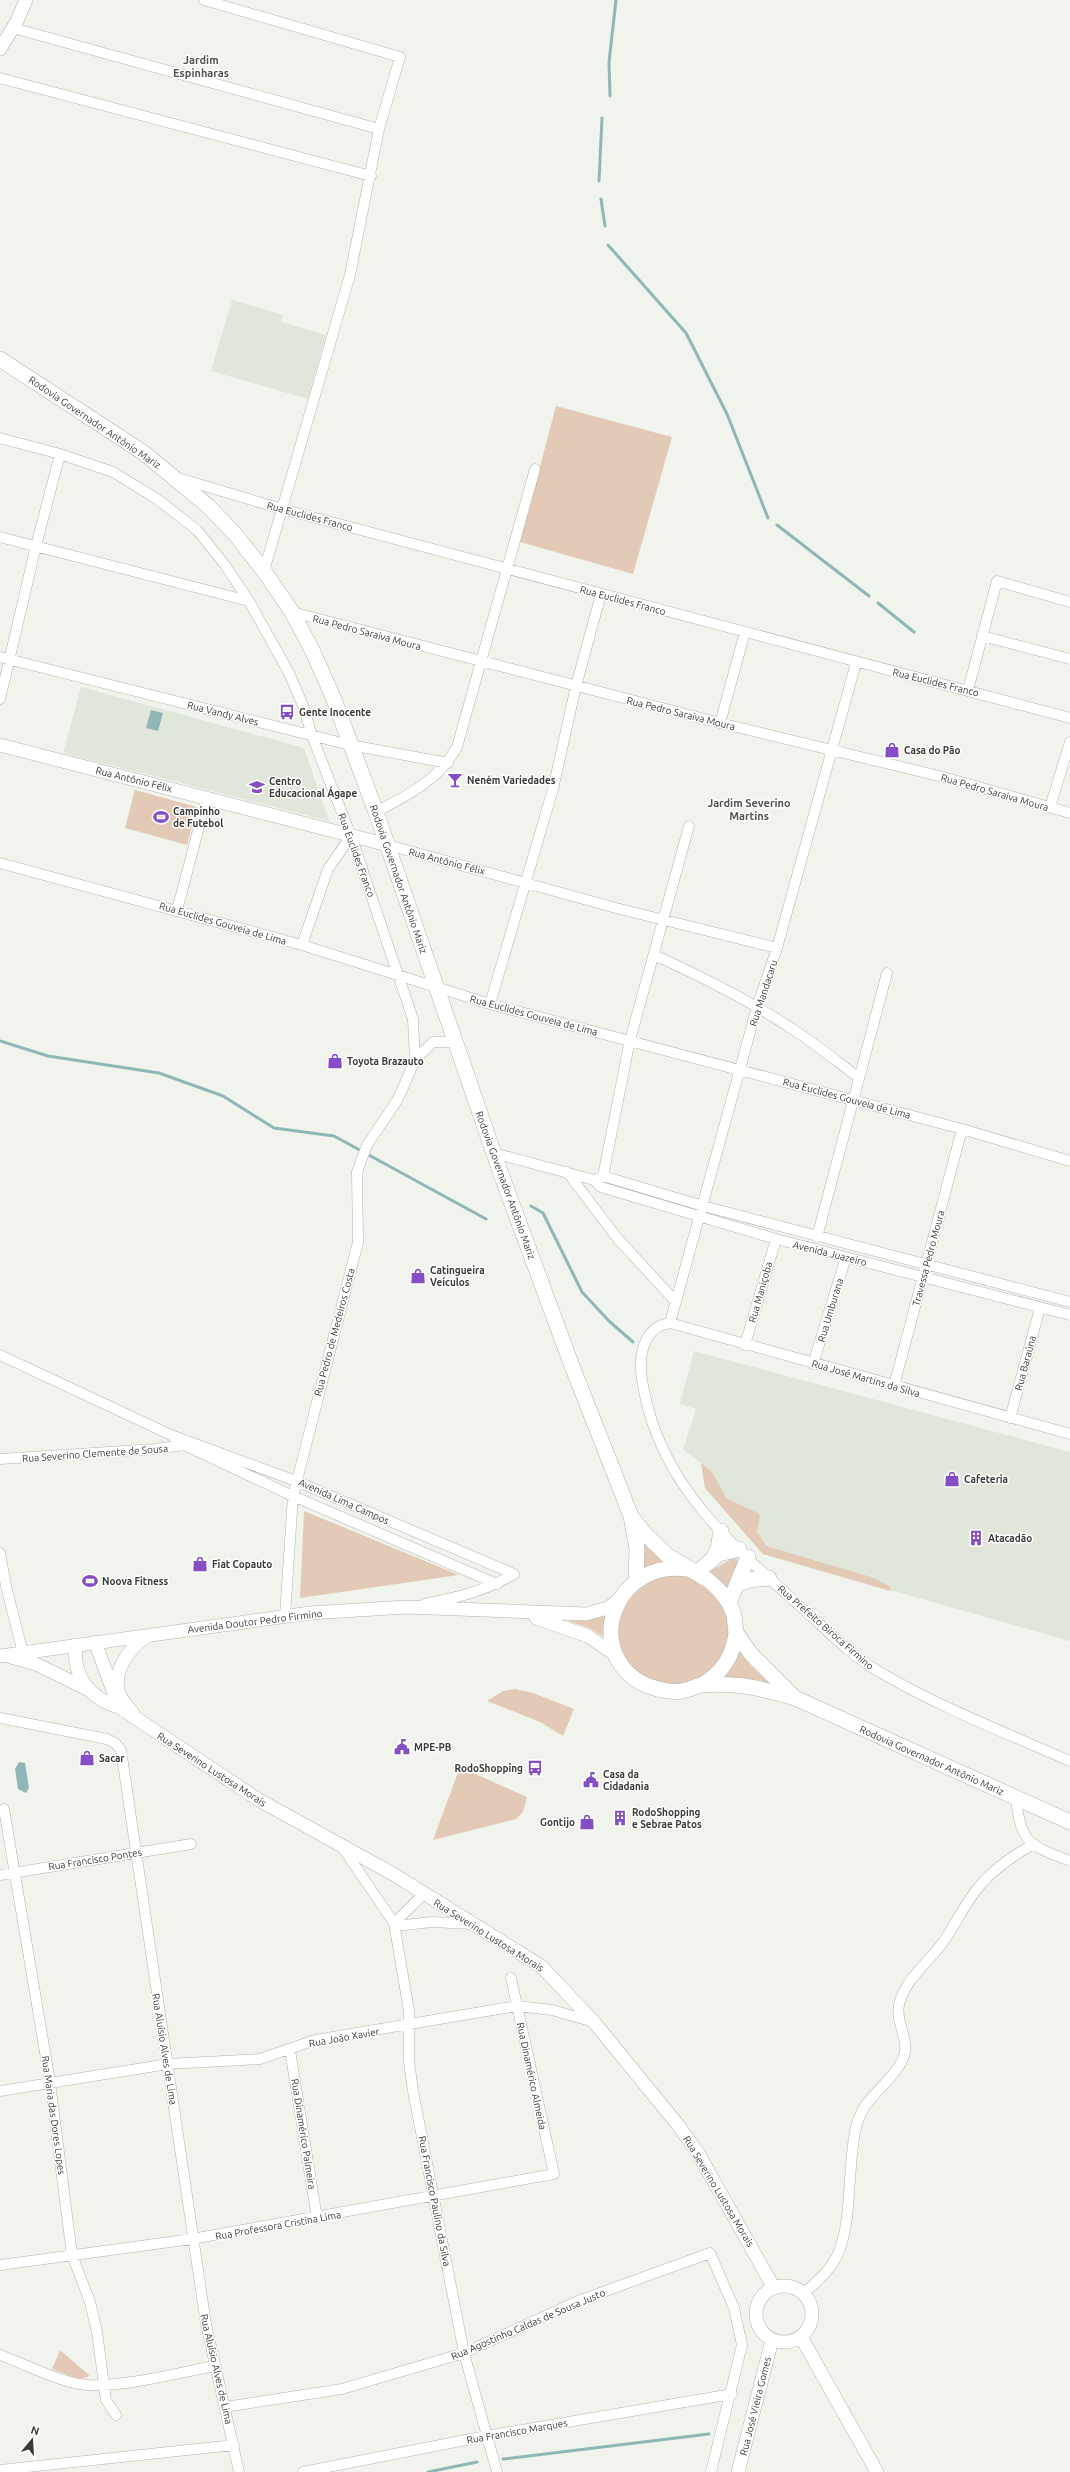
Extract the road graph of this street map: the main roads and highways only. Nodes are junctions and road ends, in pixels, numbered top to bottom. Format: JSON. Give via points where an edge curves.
{"nodes":[{"id":1,"x":26,"y":0,"type":"edge"},
{"id":2,"x":0,"y":49,"type":"edge"},
{"id":3,"x":0,"y":360,"type":"edge"},
{"id":4,"x":0,"y":745,"type":"edge"},
{"id":5,"x":388,"y":845,"type":"junction"},
{"id":6,"x":630,"y":1516,"type":"junction"},
{"id":7,"x":721,"y":1531,"type":"road end"},
{"id":8,"x":711,"y":1561,"type":"junction"},
{"id":9,"x":691,"y":1571,"type":"junction"},
{"id":10,"x":769,"y":1578,"type":"road end"},
{"id":11,"x":636,"y":1580,"type":"junction"},
{"id":12,"x":738,"y":1584,"type":"junction"},
{"id":13,"x":618,"y":1600,"type":"junction"},
{"id":14,"x":729,"y":1603,"type":"junction"},
{"id":15,"x":511,"y":1612,"type":"junction"},
{"id":16,"x":736,"y":1633,"type":"junction"},
{"id":17,"x":149,"y":1635,"type":"junction"},
{"id":18,"x":95,"y":1642,"type":"junction"},
{"id":19,"x":76,"y":1645,"type":"junction"},
{"id":20,"x":1,"y":1656,"type":"edge"},
{"id":21,"x":617,"y":1656,"type":"junction"},
{"id":22,"x":702,"y":1685,"type":"junction"},
{"id":23,"x":88,"y":1690,"type":"junction"},
{"id":24,"x":795,"y":1698,"type":"junction"},
{"id":25,"x":119,"y":1707,"type":"junction"},
{"id":26,"x":137,"y":1719,"type":"junction"},
{"id":27,"x":1070,"y":1822,"type":"edge"},
{"id":28,"x":774,"y":2288,"type":"junction"},
{"id":29,"x":801,"y":2337,"type":"junction"},
{"id":30,"x":772,"y":2340,"type":"junction"},
{"id":31,"x":738,"y":2472,"type":"edge"},
{"id":32,"x":877,"y":2472,"type":"edge"}],
"edges":[{"from":1,"to":2,"type":"main road"},
{"from":3,"to":5,"type":"highway","name":"Rodovia Governador Antônio Mariz","via":[[107,428],[176,477],[235,534],[292,612],[330,690]]},
{"from":4,"to":5,"type":"main road","name":"Rua Antônio Félix"},
{"from":5,"to":6,"type":"highway","name":"Rodovia Governador Antônio Mariz","via":[[494,1153]]},
{"from":6,"to":9,"type":"highway","name":"Rodovia Governador Antônio Mariz","via":[[656,1546]]},
{"from":6,"to":11,"type":"highway","name":"Rodovia Governador Antônio Mariz","via":[[637,1549]]},
{"from":7,"to":8,"type":"highway","via":[[718,1549]]},
{"from":8,"to":9,"type":"highway"},
{"from":8,"to":12,"type":"highway","via":[[719,1554],[744,1553]]},
{"from":9,"to":11,"type":"highway","via":[[660,1569]]},
{"from":9,"to":14,"type":"highway","name":"Rodovia Governador Antônio Mariz","via":[[719,1590]]},
{"from":10,"to":12,"type":"highway"},
{"from":11,"to":13,"type":"highway"},
{"from":12,"to":14,"type":"highway"},
{"from":13,"to":15,"type":"main road","name":"Avenida Doutor Pedro Firmino","via":[[608,1608],[586,1614]]},
{"from":13,"to":21,"type":"highway","name":"Rodovia Governador Antônio Mariz","via":[[611,1628]]},
{"from":14,"to":16,"type":"highway","name":"Rodovia Governador Antônio Mariz","via":[[734,1615]]},
{"from":15,"to":17,"type":"main road","name":"Avenida Doutor Pedro Firmino","via":[[406,1607],[285,1616]]},
{"from":15,"to":21,"type":"main road","name":"Avenida Doutor Pedro Firmino","via":[[572,1629]]},
{"from":16,"to":22,"type":"highway","via":[[727,1662],[717,1674]]},
{"from":16,"to":24,"type":"highway","name":"Rodovia Governador Antônio Mariz","via":[[751,1654]]},
{"from":17,"to":18,"type":"main road","name":"Avenida Doutor Pedro Firmino"},
{"from":17,"to":26,"type":"main road","via":[[134,1645],[119,1673],[118,1690],[121,1698]]},
{"from":18,"to":19,"type":"main road","name":"Avenida Doutor Pedro Firmino"},
{"from":18,"to":25,"type":"main road"},
{"from":19,"to":20,"type":"main road","name":"Avenida Doutor Pedro Firmino"},
{"from":19,"to":23,"type":"main road","name":"Rua Severino Lustosa Morais","via":[[78,1672]]},
{"from":20,"to":23,"type":"main road","via":[[36,1664]]},
{"from":21,"to":22,"type":"highway","name":"Rodovia Governador Antônio Mariz","via":[[638,1681],[659,1690],[681,1691]]},
{"from":22,"to":24,"type":"highway","name":"Rodovia Governador Antônio Mariz","via":[[733,1685],[763,1689]]},
{"from":23,"to":25,"type":"main road","name":"Rua Severino Lustosa Morais","via":[[97,1699]]},
{"from":24,"to":27,"type":"highway","name":"Rodovia Governador Antônio Mariz"},
{"from":25,"to":26,"type":"main road","name":"Rua Severino Lustosa Morais"},
{"from":26,"to":28,"type":"main road","name":"Rua Severino Lustosa Morais","via":[[259,1800],[393,1874],[541,1966],[594,2022],[678,2125],[698,2153]]},
{"from":28,"to":29,"type":"main road","via":[[789,2287],[803,2294],[808,2300],[812,2316]]},
{"from":28,"to":30,"type":"main road","via":[[762,2296],[756,2309],[757,2324]]},
{"from":29,"to":30,"type":"main road","via":[[787,2342]]},
{"from":29,"to":32,"type":"main road"},
{"from":30,"to":31,"type":"main road","name":"Rua José Vieira Gomes"}]}
